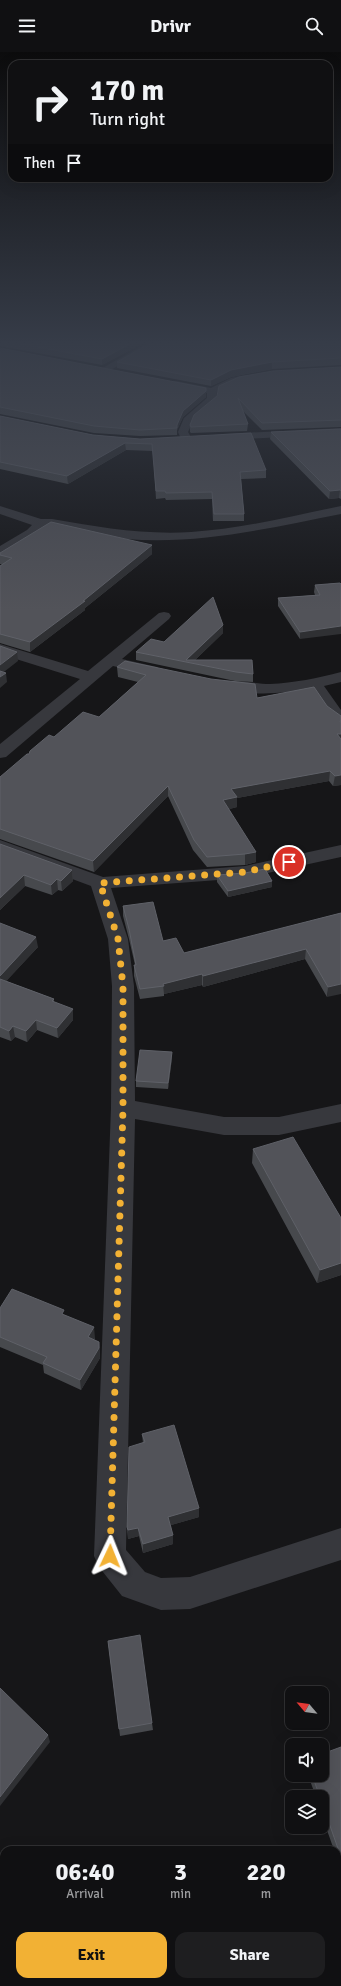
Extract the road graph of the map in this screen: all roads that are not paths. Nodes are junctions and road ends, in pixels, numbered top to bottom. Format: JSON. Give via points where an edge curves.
{"nodes":[{"id":1,"x":184,"y":430,"type":"edge"},
{"id":2,"x":341,"y":431,"type":"edge"},
{"id":3,"x":209,"y":438,"type":"edge"},
{"id":4,"x":171,"y":440,"type":"edge"},
{"id":5,"x":0,"y":510,"type":"edge"},
{"id":6,"x":341,"y":510,"type":"edge"},
{"id":7,"x":38,"y":523,"type":"junction"},
{"id":8,"x":0,"y":551,"type":"edge"},
{"id":9,"x":164,"y":616,"type":"dead end"},
{"id":10,"x":0,"y":649,"type":"edge"},
{"id":11,"x":110,"y":661,"type":"junction"},
{"id":12,"x":169,"y":673,"type":"edge"},
{"id":13,"x":91,"y":677,"type":"junction"},
{"id":14,"x":341,"y":677,"type":"edge"},
{"id":15,"x":213,"y":682,"type":"edge"},
{"id":16,"x":315,"y":684,"type":"junction"},
{"id":17,"x":341,"y":720,"type":"edge"},
{"id":18,"x":0,"y":753,"type":"edge"},
{"id":19,"x":0,"y":846,"type":"edge"},
{"id":20,"x":341,"y":851,"type":"edge"},
{"id":21,"x":100,"y":883,"type":"junction"},
{"id":22,"x":123,"y":1108,"type":"junction"},
{"id":23,"x":341,"y":1113,"type":"edge"},
{"id":24,"x":341,"y":1544,"type":"edge"}],
"edges":[{"from":1,"to":4,"type":"street","via":[[190,439]]},
{"from":2,"to":3,"type":"street"},
{"from":5,"to":7,"type":"street"},
{"from":6,"to":7,"type":"street","via":[[238,530],[191,536],[126,535]]},
{"from":7,"to":8,"type":"street","via":[[38,527],[32,532]]},
{"from":9,"to":11,"type":"street"},
{"from":10,"to":13,"type":"street"},
{"from":11,"to":12,"type":"street"},
{"from":11,"to":13,"type":"street"},
{"from":13,"to":18,"type":"street"},
{"from":14,"to":16,"type":"street"},
{"from":15,"to":16,"type":"street","via":[[268,690]]},
{"from":16,"to":17,"type":"street"},
{"from":19,"to":21,"type":"street"},
{"from":20,"to":21,"type":"street","via":[[245,872]]},
{"from":21,"to":22,"type":"street","via":[[118,939],[122,978]]},
{"from":22,"to":23,"type":"street","via":[[224,1126],[279,1126]]},
{"from":22,"to":24,"type":"street","via":[[110,1556],[134,1584],[161,1594],[190,1593]]}]}
